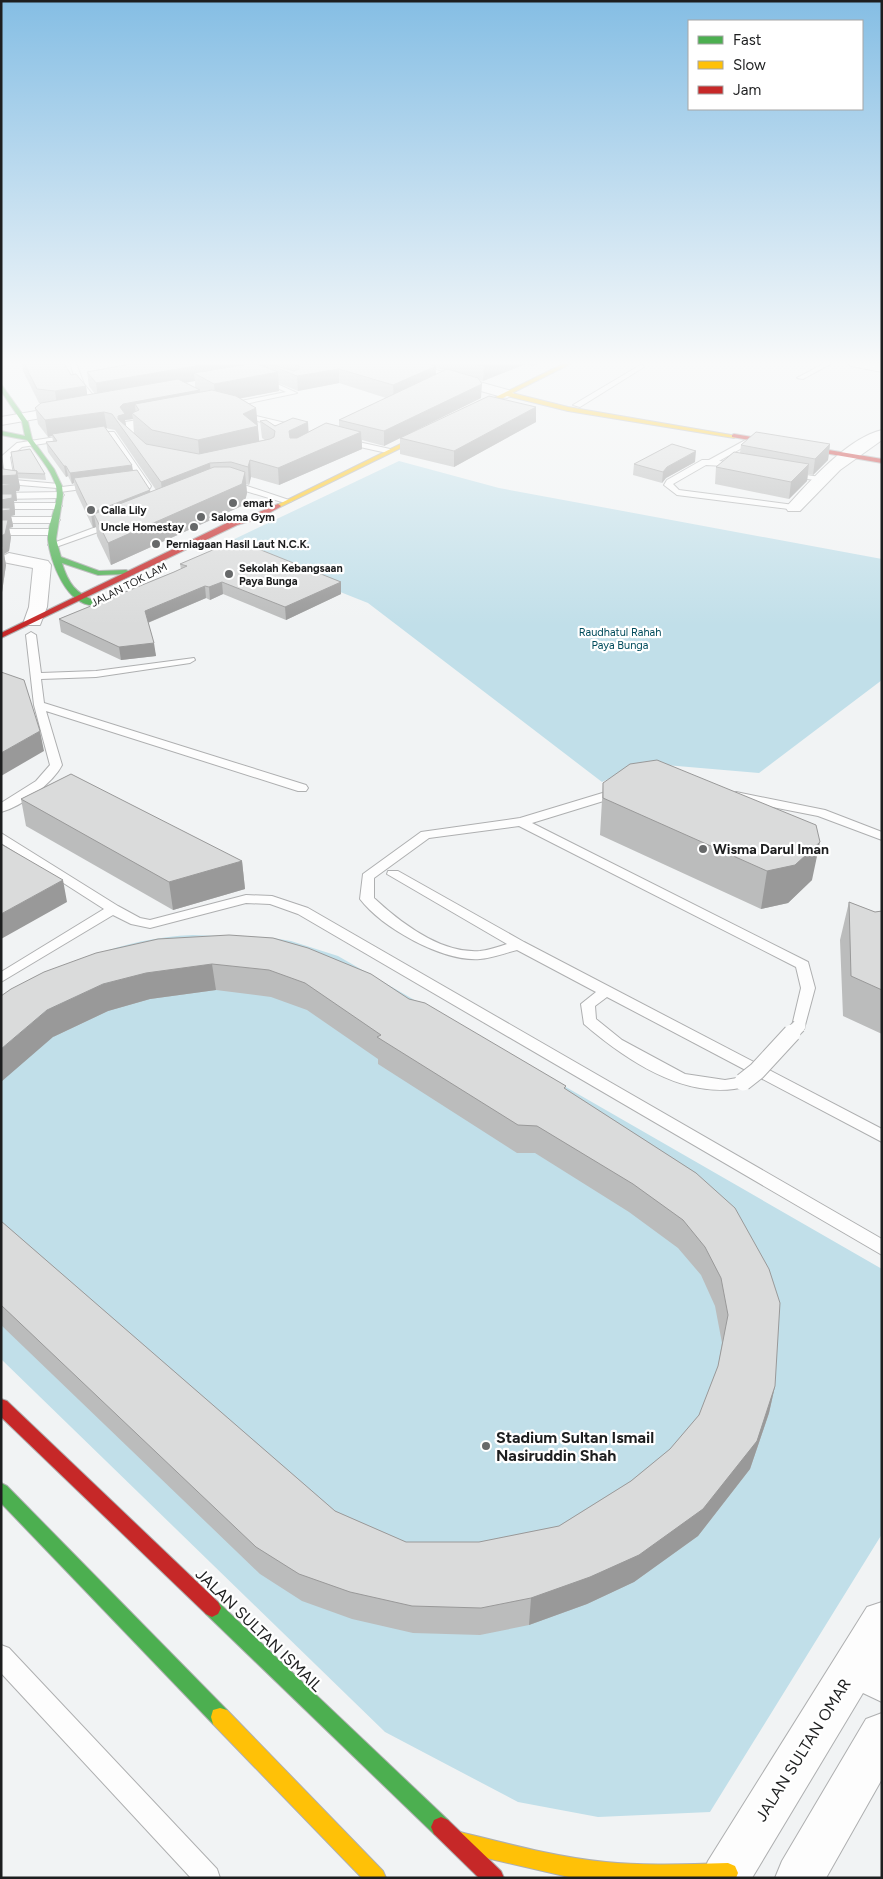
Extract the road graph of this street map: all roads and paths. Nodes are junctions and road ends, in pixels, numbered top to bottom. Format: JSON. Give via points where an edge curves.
{"nodes":[{"id":1,"x":13,"y":451,"type":"edge"},
{"id":2,"x":37,"y":451,"type":"edge"},
{"id":3,"x":122,"y":451,"type":"edge"},
{"id":4,"x":387,"y":451,"type":"edge"},
{"id":5,"x":732,"y":451,"type":"edge"},
{"id":6,"x":826,"y":451,"type":"edge"},
{"id":7,"x":856,"y":451,"type":"edge"},
{"id":8,"x":852,"y":455,"type":"junction"},
{"id":9,"x":712,"y":461,"type":"junction"},
{"id":10,"x":882,"y":461,"type":"edge"},
{"id":11,"x":748,"y":466,"type":"edge"},
{"id":12,"x":784,"y":473,"type":"edge"},
{"id":13,"x":142,"y":479,"type":"junction"},
{"id":14,"x":820,"y":479,"type":"junction"},
{"id":15,"x":132,"y":480,"type":"edge"},
{"id":16,"x":103,"y":484,"type":"edge"},
{"id":17,"x":220,"y":484,"type":"edge"},
{"id":18,"x":151,"y":492,"type":"edge"},
{"id":19,"x":1,"y":496,"type":"edge"},
{"id":20,"x":1,"y":501,"type":"edge"},
{"id":21,"x":288,"y":501,"type":"junction"},
{"id":22,"x":1,"y":506,"type":"edge"},
{"id":23,"x":794,"y":508,"type":"joint"},
{"id":24,"x":1,"y":510,"type":"edge"},
{"id":25,"x":1,"y":515,"type":"edge"},
{"id":26,"x":256,"y":518,"type":"junction"},
{"id":27,"x":56,"y":519,"type":"junction"},
{"id":28,"x":124,"y":519,"type":"edge"},
{"id":29,"x":1,"y":520,"type":"edge"},
{"id":30,"x":1,"y":526,"type":"edge"},
{"id":31,"x":1,"y":532,"type":"edge"},
{"id":32,"x":1,"y":540,"type":"edge"},
{"id":33,"x":5,"y":558,"type":"edge"},
{"id":34,"x":142,"y":568,"type":"junction"},
{"id":35,"x":80,"y":598,"type":"junction"},
{"id":36,"x":93,"y":603,"type":"junction"},
{"id":37,"x":32,"y":628,"type":"junction"},
{"id":38,"x":1,"y":636,"type":"edge"},
{"id":39,"x":16,"y":642,"type":"dead end"},
{"id":40,"x":190,"y":660,"type":"dead end"},
{"id":41,"x":35,"y":676,"type":"junction"},
{"id":42,"x":39,"y":705,"type":"junction"},
{"id":43,"x":302,"y":788,"type":"dead end"},
{"id":44,"x":628,"y":789,"type":"edge"},
{"id":45,"x":719,"y":793,"type":"edge"},
{"id":46,"x":1,"y":808,"type":"edge"},
{"id":47,"x":521,"y":822,"type":"junction"},
{"id":48,"x":882,"y":836,"type":"edge"},
{"id":49,"x":1,"y":837,"type":"edge"},
{"id":50,"x":393,"y":874,"type":"dead end"},
{"id":51,"x":113,"y":909,"type":"junction"},
{"id":52,"x":519,"y":945,"type":"junction"},
{"id":53,"x":1,"y":978,"type":"edge"},
{"id":54,"x":606,"y":991,"type":"junction"},
{"id":55,"x":882,"y":1136,"type":"edge"},
{"id":56,"x":882,"y":1248,"type":"edge"},
{"id":57,"x":1,"y":1406,"type":"edge"},
{"id":58,"x":1,"y":1491,"type":"edge"},
{"id":59,"x":882,"y":1622,"type":"edge"},
{"id":60,"x":1,"y":1656,"type":"edge"},
{"id":61,"x":869,"y":1672,"type":"edge"},
{"id":62,"x":882,"y":1734,"type":"edge"},
{"id":63,"x":455,"y":1841,"type":"junction"},
{"id":64,"x":726,"y":1875,"type":"edge"},
{"id":65,"x":208,"y":1878,"type":"edge"},
{"id":66,"x":376,"y":1878,"type":"edge"},
{"id":67,"x":494,"y":1878,"type":"edge"},
{"id":68,"x":799,"y":1878,"type":"edge"}],
"edges":[{"from":1,"to":27,"type":"lane","via":[[6,456],[10,482]]},
{"from":2,"to":27,"type":"street","via":[[51,469]]},
{"from":3,"to":13,"type":"lane"},
{"from":4,"to":21,"type":"street","name":"JALAN TOK LAM"},
{"from":5,"to":9,"type":"lane"},
{"from":6,"to":8,"type":"street"},
{"from":7,"to":8,"type":"street"},
{"from":8,"to":10,"type":"street"},
{"from":8,"to":14,"type":"street"},
{"from":9,"to":11,"type":"lane"},
{"from":9,"to":23,"type":"lane","via":[[668,485],[677,492]]},
{"from":12,"to":14,"type":"lane"},
{"from":13,"to":15,"type":"lane"},
{"from":13,"to":18,"type":"lane"},
{"from":14,"to":23,"type":"street"},
{"from":16,"to":27,"type":"lane"},
{"from":17,"to":21,"type":"lane","via":[[233,483]]},
{"from":19,"to":27,"type":"lane"},
{"from":20,"to":27,"type":"lane"},
{"from":21,"to":26,"type":"street","name":"JALAN TOK LAM"},
{"from":22,"to":27,"type":"lane"},
{"from":24,"to":27,"type":"lane"},
{"from":25,"to":27,"type":"lane"},
{"from":26,"to":34,"type":"street","name":"JALAN TOK LAM","via":[[234,523]]},
{"from":26,"to":36,"type":"street","name":"JALAN TOK LAM"},
{"from":27,"to":28,"type":"lane","via":[[69,542]]},
{"from":27,"to":29,"type":"lane"},
{"from":27,"to":30,"type":"lane"},
{"from":27,"to":31,"type":"lane"},
{"from":27,"to":32,"type":"lane"},
{"from":27,"to":33,"type":"street","via":[[37,550]]},
{"from":27,"to":34,"type":"street","via":[[82,570],[116,574]]},
{"from":27,"to":35,"type":"street","via":[[68,588]]},
{"from":33,"to":37,"type":"street","via":[[42,565],[39,600]]},
{"from":34,"to":35,"type":"street","name":"JALAN TOK LAM"},
{"from":35,"to":36,"type":"street"},
{"from":35,"to":37,"type":"street","name":"JALAN TOK LAM"},
{"from":36,"to":37,"type":"street","name":"JALAN TOK LAM"},
{"from":37,"to":38,"type":"street","name":"JALAN TOK LAM"},
{"from":37,"to":39,"type":"street","name":"JALAN TOK LAM"},
{"from":37,"to":41,"type":"lane"},
{"from":40,"to":41,"type":"lane","via":[[96,674]]},
{"from":41,"to":42,"type":"lane"},
{"from":42,"to":43,"type":"lane"},
{"from":42,"to":46,"type":"lane","via":[[56,765],[54,771]]},
{"from":44,"to":47,"type":"lane"},
{"from":45,"to":48,"type":"lane","via":[[820,813]]},
{"from":47,"to":52,"type":"lane","via":[[425,835],[368,877],[367,899],[405,930],[447,950],[476,955]]},
{"from":47,"to":54,"type":"lane","bridge":true,"via":[[786,954],[803,965],[808,988],[799,1026],[758,1071],[743,1082],[725,1085],[682,1079],[617,1044],[589,1021],[588,1004]]},
{"from":49,"to":51,"type":"lane"},
{"from":50,"to":52,"type":"lane"},
{"from":51,"to":53,"type":"lane"},
{"from":51,"to":56,"type":"lane","via":[[150,924],[246,899],[272,900],[303,911]]},
{"from":52,"to":54,"type":"lane"},
{"from":54,"to":55,"type":"lane"},
{"from":57,"to":63,"type":"street","name":"JALAN SULTAN ISMAIL"},
{"from":58,"to":66,"type":"street"},
{"from":59,"to":61,"type":"street","name":"JALAN SULTAN OMAR"},
{"from":60,"to":65,"type":"lane"},
{"from":61,"to":64,"type":"street","name":"JALAN SULTAN OMAR"},
{"from":62,"to":68,"type":"street"},
{"from":63,"to":64,"type":"street","via":[[604,1872]]},
{"from":63,"to":67,"type":"street","name":"JALAN SULTAN ISMAIL"}]}
